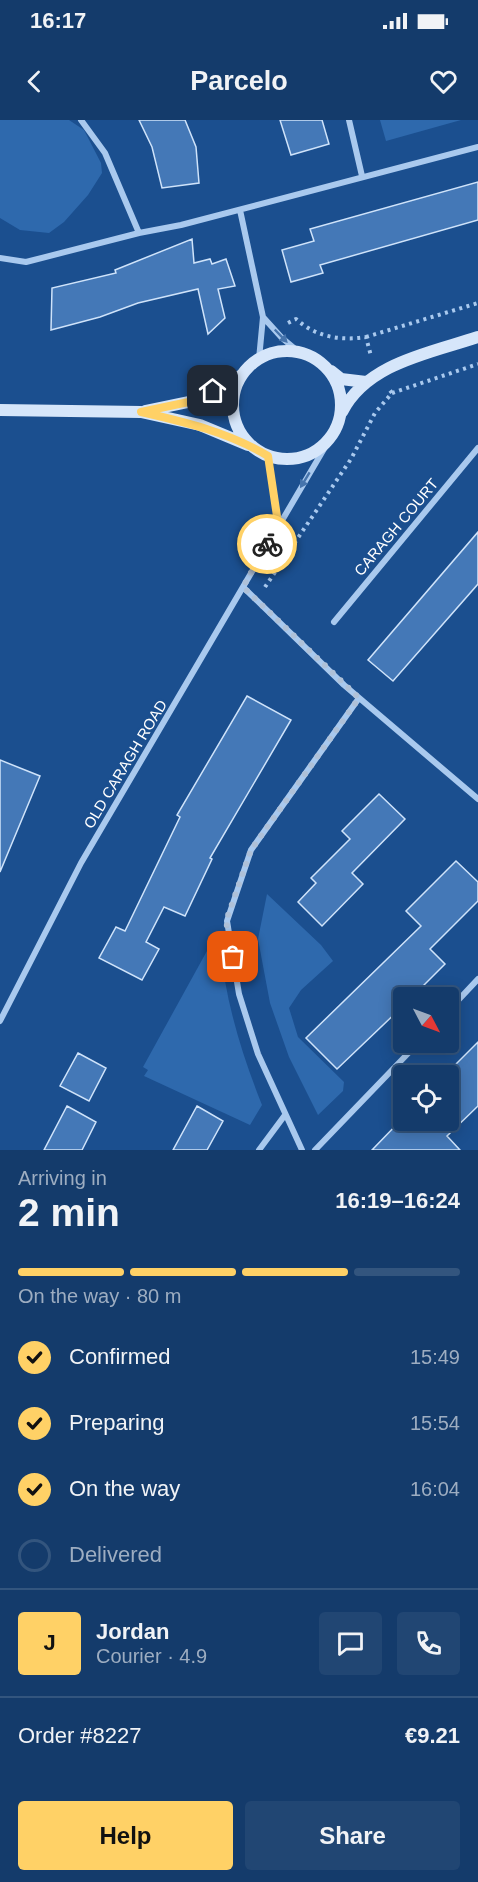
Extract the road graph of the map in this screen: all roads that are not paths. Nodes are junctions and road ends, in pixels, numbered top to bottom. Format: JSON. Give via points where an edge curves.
{"nodes":[{"id":1,"x":81,"y":120,"type":"edge"},
{"id":2,"x":349,"y":120,"type":"edge"},
{"id":3,"x":478,"y":147,"type":"edge"},
{"id":4,"x":362,"y":176,"type":"junction"},
{"id":5,"x":240,"y":210,"type":"junction"},
{"id":6,"x":139,"y":233,"type":"junction"},
{"id":7,"x":0,"y":258,"type":"edge"},
{"id":8,"x":264,"y":317,"type":"junction"},
{"id":9,"x":478,"y":337,"type":"edge"},
{"id":10,"x":300,"y":353,"type":"junction"},
{"id":11,"x":259,"y":359,"type":"junction"},
{"id":12,"x":318,"y":361,"type":"junction"},
{"id":13,"x":243,"y":374,"type":"junction"},
{"id":14,"x":366,"y":382,"type":"junction"},
{"id":15,"x":0,"y":410,"type":"edge"},
{"id":16,"x":141,"y":412,"type":"junction"},
{"id":17,"x":340,"y":416,"type":"junction"},
{"id":18,"x":331,"y":436,"type":"junction"},
{"id":19,"x":252,"y":447,"type":"junction"},
{"id":20,"x":478,"y":448,"type":"edge"},
{"id":21,"x":268,"y":456,"type":"junction"},
{"id":22,"x":278,"y":523,"type":"junction"},
{"id":23,"x":243,"y":587,"type":"junction"},
{"id":24,"x":334,"y":622,"type":"dead end"},
{"id":25,"x":359,"y":698,"type":"junction"},
{"id":26,"x":478,"y":799,"type":"edge"},
{"id":27,"x":478,"y":979,"type":"edge"},
{"id":28,"x":459,"y":999,"type":"edge"},
{"id":29,"x":0,"y":1021,"type":"edge"},
{"id":30,"x":408,"y":1053,"type":"edge"},
{"id":31,"x":285,"y":1115,"type":"junction"},
{"id":32,"x":259,"y":1150,"type":"edge"},
{"id":33,"x":302,"y":1150,"type":"edge"},
{"id":34,"x":315,"y":1150,"type":"edge"}],
"edges":[{"from":1,"to":6,"type":"street","via":[[105,153]]},
{"from":2,"to":4,"type":"street"},
{"from":3,"to":4,"type":"street"},
{"from":4,"to":5,"type":"street"},
{"from":5,"to":6,"type":"street"},
{"from":5,"to":8,"type":"street"},
{"from":6,"to":7,"type":"street","via":[[26,262]]},
{"from":8,"to":10,"type":"street","one_way":true},
{"from":8,"to":11,"type":"street"},
{"from":9,"to":14,"type":"main road","via":[[378,372]]},
{"from":10,"to":11,"type":"main road","via":[[286,351]]},
{"from":10,"to":12,"type":"main road"},
{"from":11,"to":13,"type":"main road"},
{"from":12,"to":14,"type":"main road","via":[[341,379]]},
{"from":12,"to":17,"type":"main road","via":[[337,385]]},
{"from":13,"to":16,"type":"main road","via":[[198,400]]},
{"from":13,"to":19,"type":"main road","via":[[233,404],[235,420]]},
{"from":14,"to":17,"type":"main road","via":[[350,397]]},
{"from":15,"to":16,"type":"main road"},
{"from":16,"to":19,"type":"main road","via":[[200,425]]},
{"from":17,"to":18,"type":"main road"},
{"from":18,"to":21,"type":"main road","via":[[319,449],[303,457]]},
{"from":18,"to":22,"type":"street","name":"OLD CARAGH ROAD","one_way":true},
{"from":19,"to":21,"type":"main road"},
{"from":20,"to":24,"type":"street","name":"CARAGH COURT"},
{"from":21,"to":22,"type":"street"},
{"from":22,"to":23,"type":"street","name":"OLD CARAGH ROAD"},
{"from":23,"to":25,"type":"street"},
{"from":23,"to":29,"type":"street","name":"OLD CARAGH ROAD","via":[[81,863]]},
{"from":25,"to":26,"type":"street"},
{"from":25,"to":31,"type":"street","via":[[251,850],[226,921],[239,994],[258,1054]]},
{"from":27,"to":28,"type":"street"},
{"from":30,"to":34,"type":"street"},
{"from":31,"to":32,"type":"street"},
{"from":31,"to":33,"type":"street"}]}
